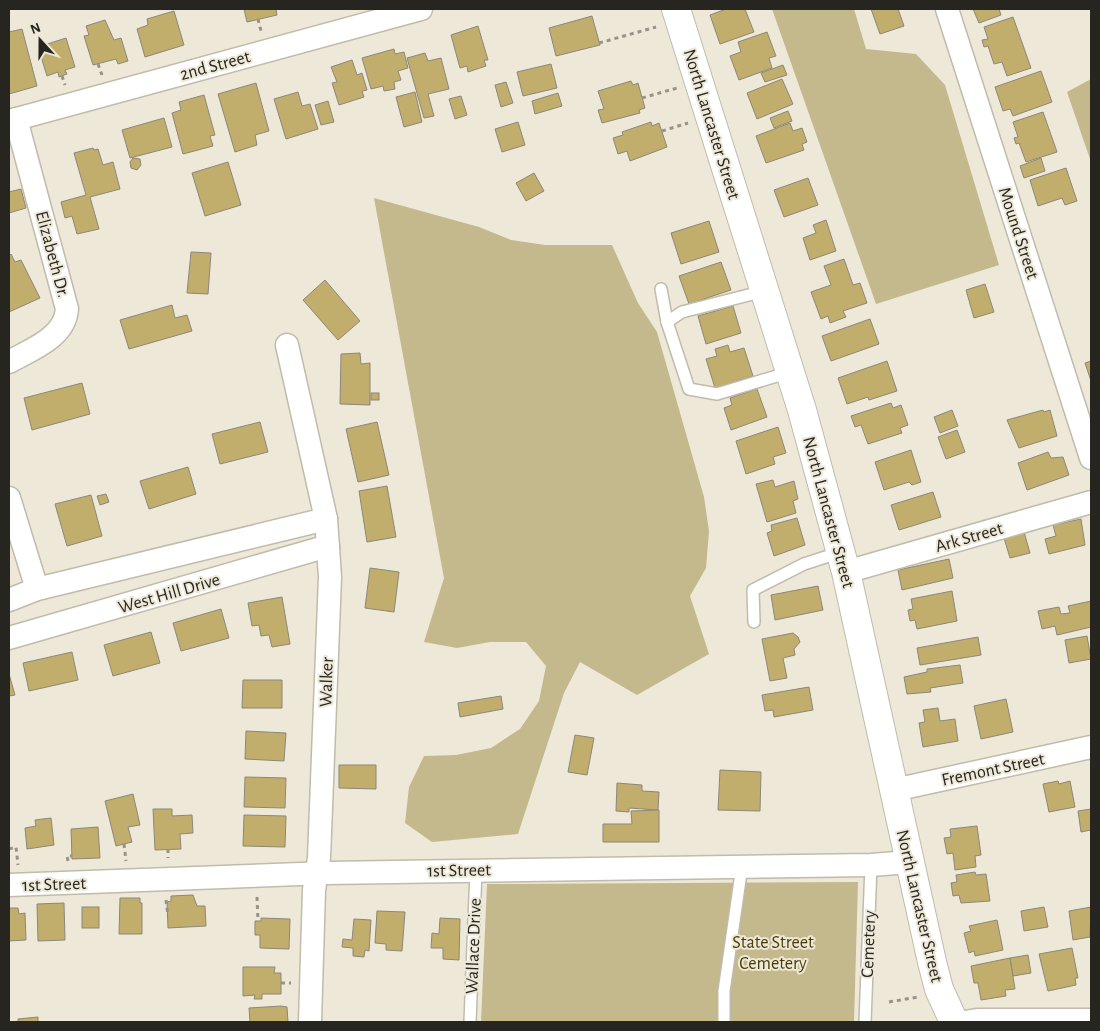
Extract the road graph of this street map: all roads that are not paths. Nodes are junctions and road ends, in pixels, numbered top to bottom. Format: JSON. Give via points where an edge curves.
{"nodes":[{"id":1,"x":422,"y":9,"type":"edge"},
{"id":2,"x":947,"y":9,"type":"edge"},
{"id":3,"x":669,"y":17,"type":"edge"},
{"id":4,"x":12,"y":120,"type":"edge"},
{"id":5,"x":661,"y":289,"type":"dead end"},
{"id":6,"x":764,"y":292,"type":"junction"},
{"id":7,"x":667,"y":322,"type":"junction"},
{"id":8,"x":287,"y":345,"type":"dead end"},
{"id":9,"x":9,"y":362,"type":"edge"},
{"id":10,"x":790,"y":372,"type":"junction"},
{"id":11,"x":1091,"y":458,"type":"edge"},
{"id":12,"x":9,"y":498,"type":"edge"},
{"id":13,"x":1091,"y":502,"type":"edge"},
{"id":14,"x":326,"y":519,"type":"junction"},
{"id":15,"x":328,"y":546,"type":"junction"},
{"id":16,"x":844,"y":562,"type":"junction"},
{"id":17,"x":37,"y":589,"type":"junction"},
{"id":18,"x":9,"y":600,"type":"edge"},
{"id":19,"x":754,"y":622,"type":"dead end"},
{"id":20,"x":9,"y":638,"type":"edge"},
{"id":21,"x":1091,"y":748,"type":"edge"},
{"id":22,"x":894,"y":790,"type":"junction"},
{"id":23,"x":909,"y":862,"type":"junction"},
{"id":24,"x":871,"y":865,"type":"junction"},
{"id":25,"x":742,"y":866,"type":"junction"},
{"id":26,"x":476,"y":870,"type":"junction"},
{"id":27,"x":317,"y":873,"type":"junction"},
{"id":28,"x":14,"y":878,"type":"edge"},
{"id":29,"x":1091,"y":1020,"type":"edge"},
{"id":30,"x":310,"y":1022,"type":"edge"},
{"id":31,"x":470,"y":1022,"type":"edge"},
{"id":32,"x":724,"y":1022,"type":"edge"},
{"id":33,"x":865,"y":1022,"type":"edge"},
{"id":34,"x":954,"y":1022,"type":"edge"},
{"id":35,"x":965,"y":1022,"type":"edge"}],
"edges":[{"from":1,"to":4,"type":"street","name":"2nd Street"},
{"from":2,"to":11,"type":"street","name":"Mound Street"},
{"from":3,"to":6,"type":"main road","name":"North Lancaster Street"},
{"from":4,"to":9,"type":"street","name":"Elizabeth Dr.","via":[[67,310],[54,335]]},
{"from":5,"to":7,"type":"lane"},
{"from":6,"to":7,"type":"lane","via":[[682,312]]},
{"from":6,"to":10,"type":"main road","name":"North Lancaster Street"},
{"from":7,"to":10,"type":"lane","via":[[689,389],[717,394]]},
{"from":8,"to":14,"type":"street","name":"Walker"},
{"from":10,"to":16,"type":"main road","name":"North Lancaster Street"},
{"from":12,"to":17,"type":"street"},
{"from":13,"to":16,"type":"street","name":"Ark Street"},
{"from":14,"to":15,"type":"street","name":"Walker"},
{"from":14,"to":17,"type":"street","name":"West Hill Drive"},
{"from":15,"to":20,"type":"street","name":"West Hill Drive"},
{"from":15,"to":27,"type":"street","name":"Walker","via":[[330,577]]},
{"from":16,"to":19,"type":"lane","via":[[804,564],[753,590]]},
{"from":16,"to":22,"type":"main road","name":"North Lancaster Street"},
{"from":17,"to":18,"type":"street","name":"West Hill Drive"},
{"from":21,"to":22,"type":"street","name":"Fremont Street"},
{"from":22,"to":23,"type":"main road","name":"North Lancaster Street"},
{"from":23,"to":24,"type":"street","name":"1st Street"},
{"from":23,"to":34,"type":"main road","name":"North Lancaster Street","via":[[934,971]]},
{"from":24,"to":25,"type":"street","name":"1st Street"},
{"from":24,"to":33,"type":"lane","name":"Cemetery"},
{"from":25,"to":26,"type":"street","name":"1st Street"},
{"from":25,"to":32,"type":"lane","via":[[724,991]]},
{"from":26,"to":27,"type":"street","name":"1st Street"},
{"from":26,"to":31,"type":"lane","name":"Wallace Drive"},
{"from":27,"to":28,"type":"street","name":"1st Street"},
{"from":27,"to":30,"type":"street","name":"Walker"},
{"from":29,"to":35,"type":"street"}]}
